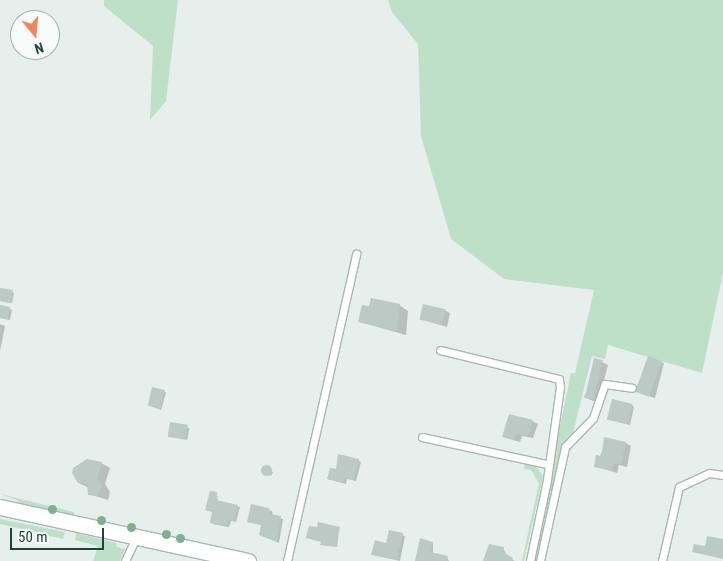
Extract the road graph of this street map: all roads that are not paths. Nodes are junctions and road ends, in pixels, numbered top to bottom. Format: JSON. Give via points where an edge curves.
{"nodes":[{"id":1,"x":356,"y":254,"type":"dead end"},
{"id":2,"x":440,"y":350,"type":"dead end"},
{"id":3,"x":632,"y":388,"type":"dead end"},
{"id":4,"x":422,"y":437,"type":"dead end"},
{"id":5,"x":547,"y":464,"type":"junction"},
{"id":6,"x":723,"y":475,"type":"edge"},
{"id":7,"x":0,"y":507,"type":"edge"},
{"id":8,"x":136,"y":536,"type":"junction"},
{"id":9,"x":229,"y":559,"type":"edge"},
{"id":10,"x":126,"y":561,"type":"edge"},
{"id":11,"x":248,"y":561,"type":"edge"},
{"id":12,"x":287,"y":561,"type":"edge"},
{"id":13,"x":530,"y":561,"type":"edge"},
{"id":14,"x":540,"y":561,"type":"edge"},
{"id":15,"x":662,"y":561,"type":"edge"}],
"edges":[{"from":1,"to":12,"type":"lane"},
{"from":2,"to":5,"type":"lane","via":[[558,379],[560,387]]},
{"from":3,"to":14,"type":"lane","via":[[604,384],[593,418],[565,447]]},
{"from":4,"to":5,"type":"lane"},
{"from":5,"to":13,"type":"lane"},
{"from":6,"to":15,"type":"lane","via":[[709,473],[679,487]]},
{"from":7,"to":8,"type":"street"},
{"from":8,"to":9,"type":"street"},
{"from":8,"to":10,"type":"lane"},
{"from":9,"to":11,"type":"street"}]}
